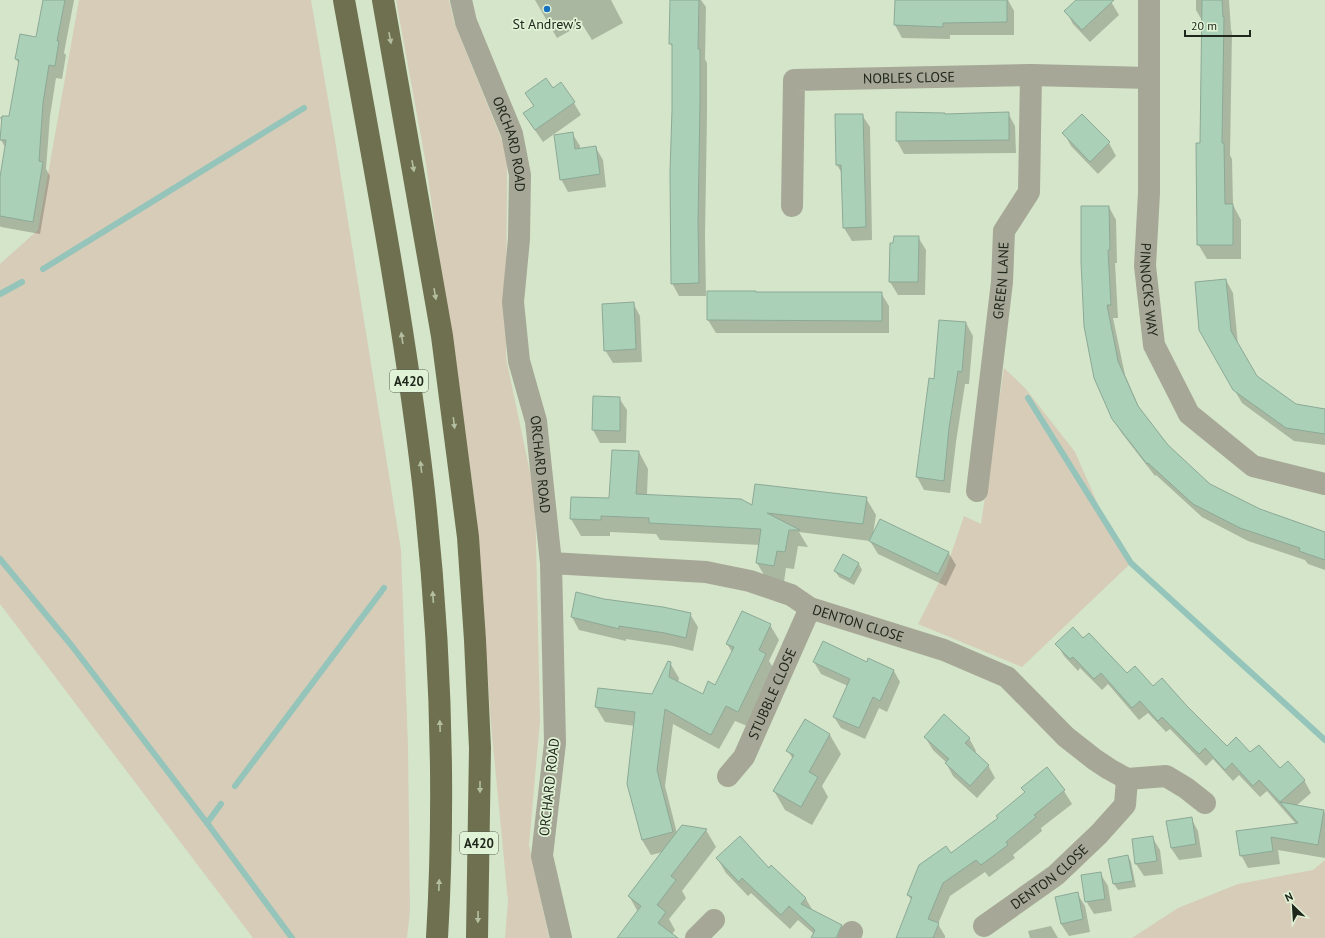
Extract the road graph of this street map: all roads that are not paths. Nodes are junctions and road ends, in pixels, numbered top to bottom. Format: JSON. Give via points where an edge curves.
{"nodes":[{"id":1,"x":344,"y":0,"type":"edge"},
{"id":2,"x":383,"y":0,"type":"edge"},
{"id":3,"x":461,"y":0,"type":"edge"},
{"id":4,"x":1149,"y":0,"type":"edge"},
{"id":5,"x":1031,"y":76,"type":"junction"},
{"id":6,"x":1149,"y":78,"type":"junction"},
{"id":7,"x":792,"y":206,"type":"dead end"},
{"id":8,"x":1325,"y":484,"type":"edge"},
{"id":9,"x":977,"y":491,"type":"dead end"},
{"id":10,"x":551,"y":563,"type":"junction"},
{"id":11,"x":810,"y":608,"type":"junction"},
{"id":12,"x":728,"y":776,"type":"dead end"},
{"id":13,"x":1127,"y":779,"type":"junction"},
{"id":14,"x":1206,"y":803,"type":"dead end"},
{"id":15,"x":714,"y":920,"type":"dead end"},
{"id":16,"x":984,"y":926,"type":"dead end"},
{"id":17,"x":437,"y":938,"type":"edge"},
{"id":18,"x":477,"y":938,"type":"edge"},
{"id":19,"x":561,"y":938,"type":"edge"},
{"id":20,"x":696,"y":938,"type":"edge"}],
"edges":[{"from":17,"to":1,"type":"highway","number":"A420","one_way":true,"via":[[441,765],[432,570],[410,388]]},
{"from":2,"to":18,"type":"highway","number":"A420","one_way":true,"via":[[442,336],[468,537],[480,748]]},
{"from":3,"to":10,"type":"street","name":"ORCHARD ROAD","via":[[466,22],[512,134],[520,175],[519,239],[513,302],[519,361],[536,421]]},
{"from":4,"to":6,"type":"street","name":"PINNOCKS WAY"},
{"from":5,"to":6,"type":"street","name":"NOBLES CLOSE"},
{"from":5,"to":7,"type":"street","name":"NOBLES CLOSE","via":[[794,80]]},
{"from":5,"to":9,"type":"street","name":"GREEN LANE","via":[[1029,192],[1004,231],[1002,282]]},
{"from":6,"to":8,"type":"street","name":"PINNOCKS WAY","via":[[1149,193],[1145,266],[1154,345],[1189,414],[1253,466]]},
{"from":10,"to":11,"type":"street","name":"DENTON CLOSE","via":[[706,572],[750,581],[791,595]]},
{"from":10,"to":19,"type":"street","name":"ORCHARD ROAD","via":[[555,743],[542,856]]},
{"from":11,"to":12,"type":"street","name":"STUBBLE CLOSE","via":[[744,757]]},
{"from":11,"to":13,"type":"street","name":"DENTON CLOSE","via":[[944,650],[1007,677],[1066,737],[1094,760]]},
{"from":13,"to":14,"type":"street","via":[[1166,776]]},
{"from":13,"to":16,"type":"street","name":"DENTON CLOSE","via":[[1125,805],[1099,834],[1056,875]]},
{"from":15,"to":20,"type":"street"}]}
